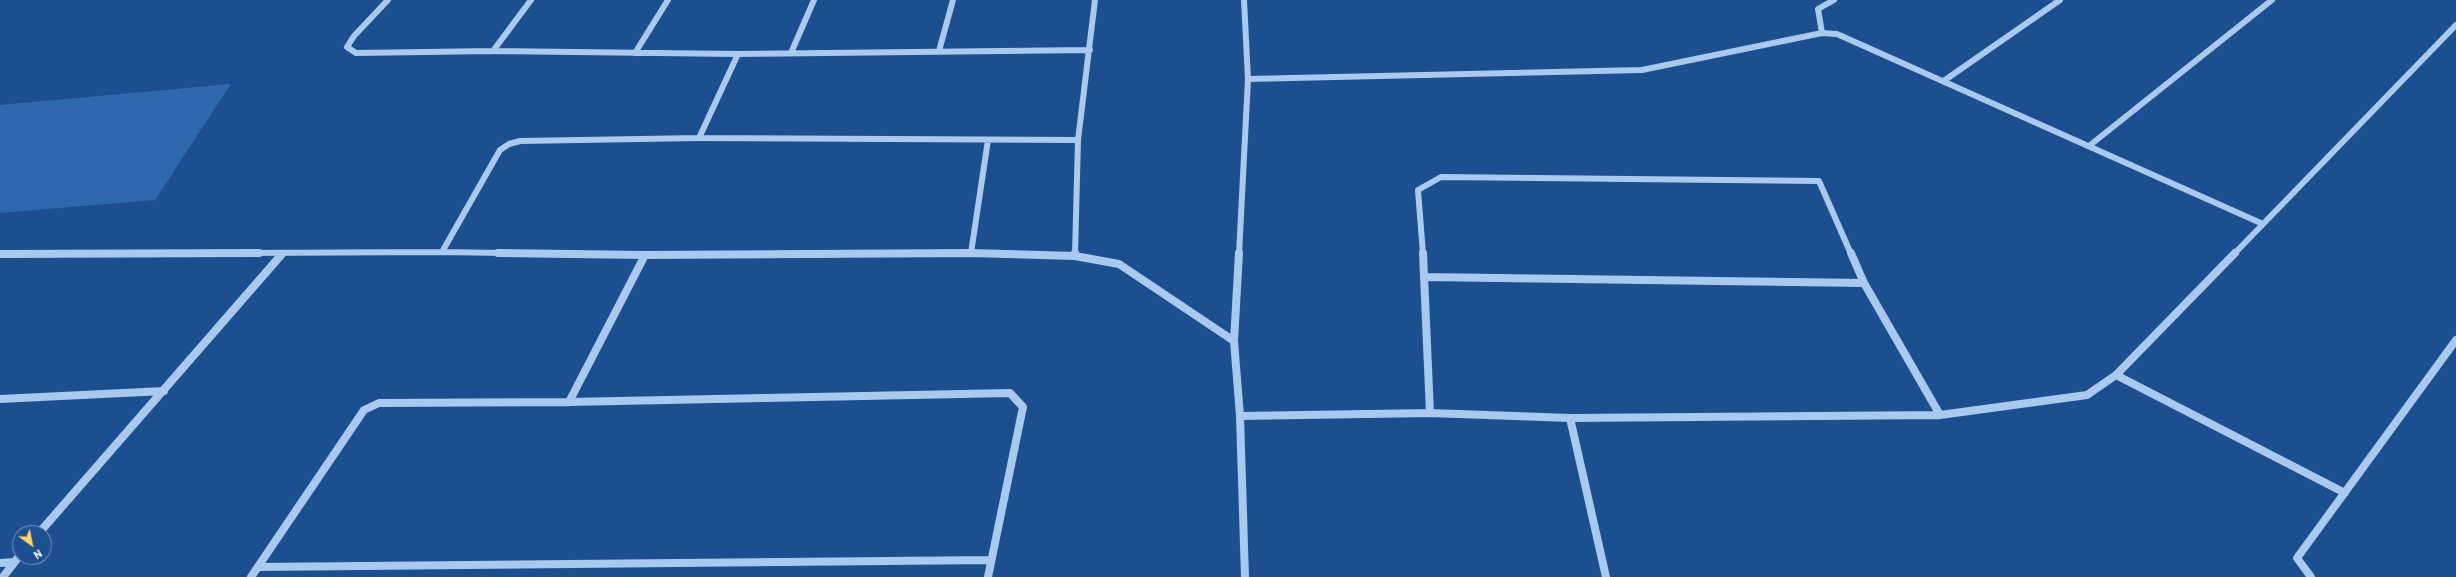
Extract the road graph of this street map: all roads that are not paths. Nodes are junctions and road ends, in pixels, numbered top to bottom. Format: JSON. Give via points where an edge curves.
{"nodes":[{"id":1,"x":388,"y":0,"type":"edge"},
{"id":2,"x":531,"y":0,"type":"edge"},
{"id":3,"x":668,"y":0,"type":"edge"},
{"id":4,"x":814,"y":0,"type":"edge"},
{"id":5,"x":953,"y":0,"type":"edge"},
{"id":6,"x":1095,"y":0,"type":"edge"},
{"id":7,"x":1244,"y":0,"type":"edge"},
{"id":8,"x":1834,"y":0,"type":"edge"},
{"id":9,"x":2060,"y":0,"type":"edge"},
{"id":10,"x":2272,"y":0,"type":"edge"},
{"id":11,"x":2456,"y":25,"type":"edge"},
{"id":12,"x":1822,"y":33,"type":"junction"},
{"id":13,"x":1090,"y":50,"type":"junction"},
{"id":14,"x":939,"y":51,"type":"junction"},
{"id":15,"x":492,"y":52,"type":"junction"},
{"id":16,"x":635,"y":53,"type":"junction"},
{"id":17,"x":791,"y":53,"type":"junction"},
{"id":18,"x":738,"y":54,"type":"junction"},
{"id":19,"x":1248,"y":79,"type":"junction"},
{"id":20,"x":1945,"y":80,"type":"junction"},
{"id":21,"x":699,"y":138,"type":"junction"},
{"id":22,"x":988,"y":140,"type":"junction"},
{"id":23,"x":1078,"y":140,"type":"junction"},
{"id":24,"x":2089,"y":146,"type":"junction"},
{"id":25,"x":2263,"y":224,"type":"junction"},
{"id":26,"x":442,"y":252,"type":"junction"},
{"id":27,"x":971,"y":253,"type":"junction"},
{"id":28,"x":0,"y":254,"type":"edge"},
{"id":29,"x":282,"y":254,"type":"junction"},
{"id":30,"x":645,"y":255,"type":"junction"},
{"id":31,"x":1075,"y":256,"type":"junction"},
{"id":32,"x":1425,"y":277,"type":"junction"},
{"id":33,"x":1864,"y":283,"type":"junction"},
{"id":34,"x":2456,"y":340,"type":"edge"},
{"id":35,"x":1234,"y":341,"type":"junction"},
{"id":36,"x":2116,"y":375,"type":"junction"},
{"id":37,"x":164,"y":392,"type":"junction"},
{"id":38,"x":0,"y":399,"type":"edge"},
{"id":39,"x":569,"y":402,"type":"junction"},
{"id":40,"x":1430,"y":413,"type":"junction"},
{"id":41,"x":1940,"y":415,"type":"junction"},
{"id":42,"x":1240,"y":416,"type":"junction"},
{"id":43,"x":1570,"y":418,"type":"junction"},
{"id":44,"x":2345,"y":493,"type":"junction"},
{"id":45,"x":46,"y":525,"type":"edge"},
{"id":46,"x":991,"y":560,"type":"junction"},
{"id":47,"x":0,"y":562,"type":"edge"},
{"id":48,"x":12,"y":562,"type":"edge"},
{"id":49,"x":12,"y":564,"type":"edge"},
{"id":50,"x":258,"y":568,"type":"junction"},
{"id":51,"x":2,"y":577,"type":"edge"},
{"id":52,"x":251,"y":577,"type":"edge"},
{"id":53,"x":988,"y":577,"type":"edge"},
{"id":54,"x":1245,"y":577,"type":"edge"},
{"id":55,"x":1606,"y":577,"type":"edge"},
{"id":56,"x":2311,"y":577,"type":"edge"}],
"edges":[{"from":1,"to":15,"type":"street","via":[[354,36],[347,47],[350,51]]},
{"from":2,"to":15,"type":"street"},
{"from":3,"to":16,"type":"street"},
{"from":4,"to":17,"type":"street"},
{"from":5,"to":14,"type":"street"},
{"from":6,"to":13,"type":"street"},
{"from":7,"to":19,"type":"street"},
{"from":8,"to":12,"type":"street","via":[[1818,9]]},
{"from":9,"to":20,"type":"street"},
{"from":10,"to":24,"type":"street"},
{"from":11,"to":25,"type":"street"},
{"from":12,"to":19,"type":"street","via":[[1642,70]]},
{"from":12,"to":20,"type":"street","via":[[1837,34]]},
{"from":13,"to":14,"type":"street"},
{"from":13,"to":23,"type":"street"},
{"from":14,"to":17,"type":"street"},
{"from":15,"to":16,"type":"street"},
{"from":16,"to":18,"type":"street"},
{"from":17,"to":18,"type":"street"},
{"from":18,"to":21,"type":"street"},
{"from":19,"to":35,"type":"street"},
{"from":20,"to":24,"type":"street"},
{"from":21,"to":22,"type":"street"},
{"from":21,"to":26,"type":"street","via":[[520,141],[509,144],[500,150]]},
{"from":22,"to":23,"type":"street"},
{"from":22,"to":27,"type":"street"},
{"from":23,"to":31,"type":"street"},
{"from":24,"to":25,"type":"street"},
{"from":25,"to":36,"type":"street"},
{"from":26,"to":29,"type":"street"},
{"from":26,"to":30,"type":"street"},
{"from":27,"to":30,"type":"street"},
{"from":27,"to":31,"type":"street"},
{"from":28,"to":29,"type":"street"},
{"from":29,"to":37,"type":"street"},
{"from":30,"to":39,"type":"street"},
{"from":31,"to":35,"type":"street","via":[[1119,264]]},
{"from":32,"to":33,"type":"street"},
{"from":32,"to":33,"type":"street","via":[[1418,190],[1441,177],[1819,181]]},
{"from":32,"to":40,"type":"street"},
{"from":33,"to":41,"type":"street"},
{"from":34,"to":44,"type":"street"},
{"from":35,"to":42,"type":"street"},
{"from":36,"to":41,"type":"street","via":[[2087,395]]},
{"from":36,"to":44,"type":"street"},
{"from":37,"to":38,"type":"street"},
{"from":37,"to":45,"type":"street"},
{"from":39,"to":46,"type":"street","via":[[1010,392],[1023,407]]},
{"from":39,"to":50,"type":"street","via":[[379,403],[364,410]]},
{"from":40,"to":42,"type":"street"},
{"from":40,"to":43,"type":"street"},
{"from":41,"to":43,"type":"street"},
{"from":42,"to":54,"type":"street"},
{"from":43,"to":55,"type":"street"},
{"from":44,"to":56,"type":"street","via":[[2297,558]]},
{"from":46,"to":50,"type":"street"},
{"from":46,"to":53,"type":"street"},
{"from":47,"to":48,"type":"street"},
{"from":49,"to":51,"type":"street"},
{"from":50,"to":52,"type":"street"}]}
